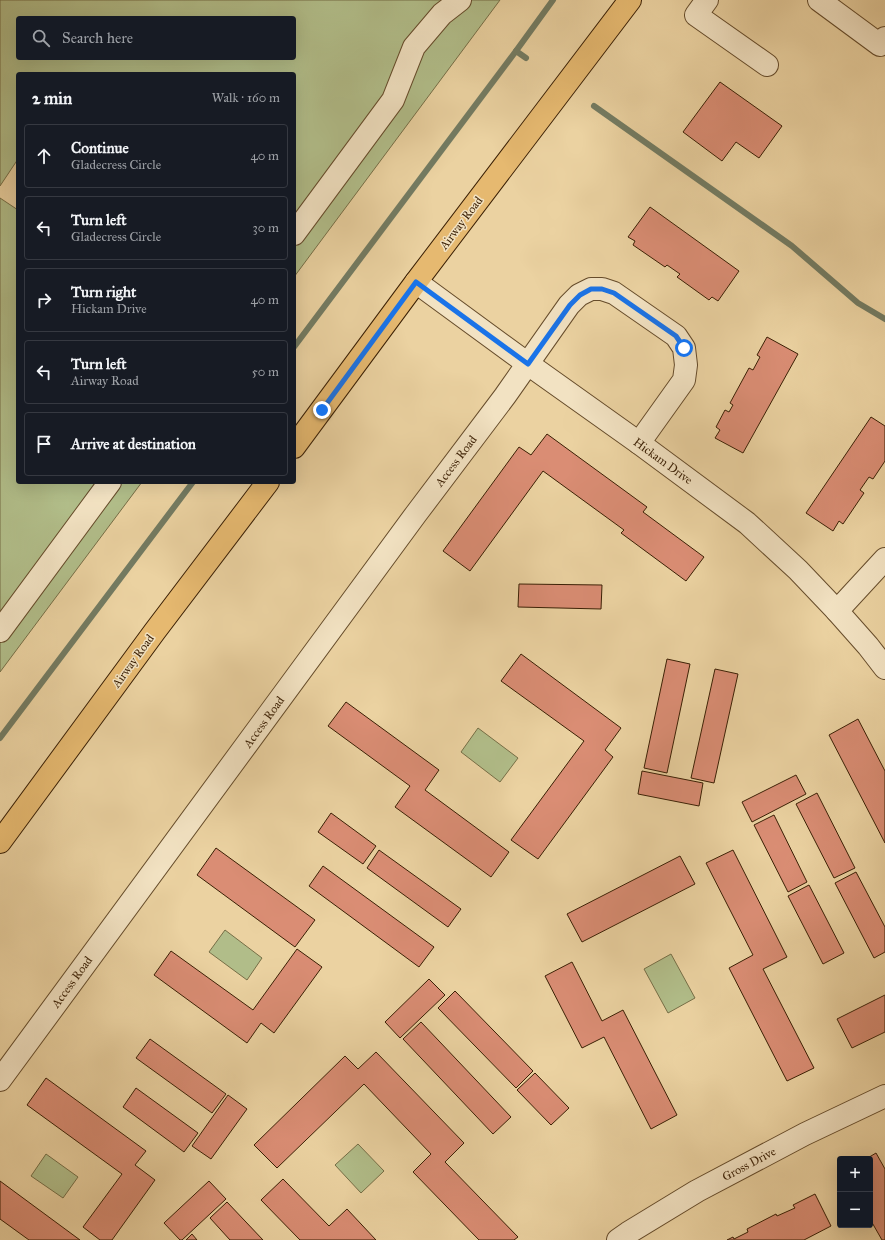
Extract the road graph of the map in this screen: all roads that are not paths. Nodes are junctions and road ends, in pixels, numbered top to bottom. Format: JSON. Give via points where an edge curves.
{"nodes":[{"id":1,"x":460,"y":0,"type":"edge"},
{"id":2,"x":630,"y":0,"type":"edge"},
{"id":3,"x":707,"y":0,"type":"edge"},
{"id":4,"x":819,"y":0,"type":"edge"},
{"id":5,"x":885,"y":38,"type":"edge"},
{"id":6,"x":767,"y":64,"type":"dead end"},
{"id":7,"x":296,"y":231,"type":"edge"},
{"id":8,"x":416,"y":282,"type":"junction"},
{"id":9,"x":528,"y":364,"type":"junction"},
{"id":10,"x":639,"y":443,"type":"junction"},
{"id":11,"x":296,"y":444,"type":"edge"},
{"id":12,"x":109,"y":484,"type":"edge"},
{"id":13,"x":266,"y":484,"type":"edge"},
{"id":14,"x":885,"y":559,"type":"edge"},
{"id":15,"x":837,"y":611,"type":"junction"},
{"id":16,"x":0,"y":631,"type":"edge"},
{"id":17,"x":885,"y":668,"type":"edge"},
{"id":18,"x":0,"y":842,"type":"edge"},
{"id":19,"x":0,"y":1080,"type":"edge"},
{"id":20,"x":885,"y":1096,"type":"edge"},
{"id":21,"x":618,"y":1240,"type":"edge"}],
"edges":[{"from":1,"to":7,"type":"street","via":[[442,14],[414,47],[393,100]]},
{"from":2,"to":8,"type":"main road","name":"Airway Road"},
{"from":3,"to":6,"type":"street","via":[[696,15]]},
{"from":4,"to":5,"type":"street","via":[[880,45]]},
{"from":8,"to":9,"type":"street","name":"Hickam Drive"},
{"from":8,"to":11,"type":"main road","name":"Airway Road"},
{"from":9,"to":10,"type":"street","name":"Hickam Drive"},
{"from":9,"to":10,"type":"street","name":"Access Road","via":[[570,305],[591,289],[614,293],[676,336],[684,348],[684,380]]},
{"from":9,"to":19,"type":"street","name":"Access Road"},
{"from":10,"to":15,"type":"street","name":"Hickam Drive","via":[[747,523],[798,570]]},
{"from":12,"to":16,"type":"street"},
{"from":13,"to":18,"type":"main road","name":"Airway Road"},
{"from":14,"to":15,"type":"street"},
{"from":15,"to":17,"type":"street","name":"Hickam Drive"},
{"from":20,"to":21,"type":"street","name":"Gross Drive","via":[[805,1134],[697,1191]]}]}
